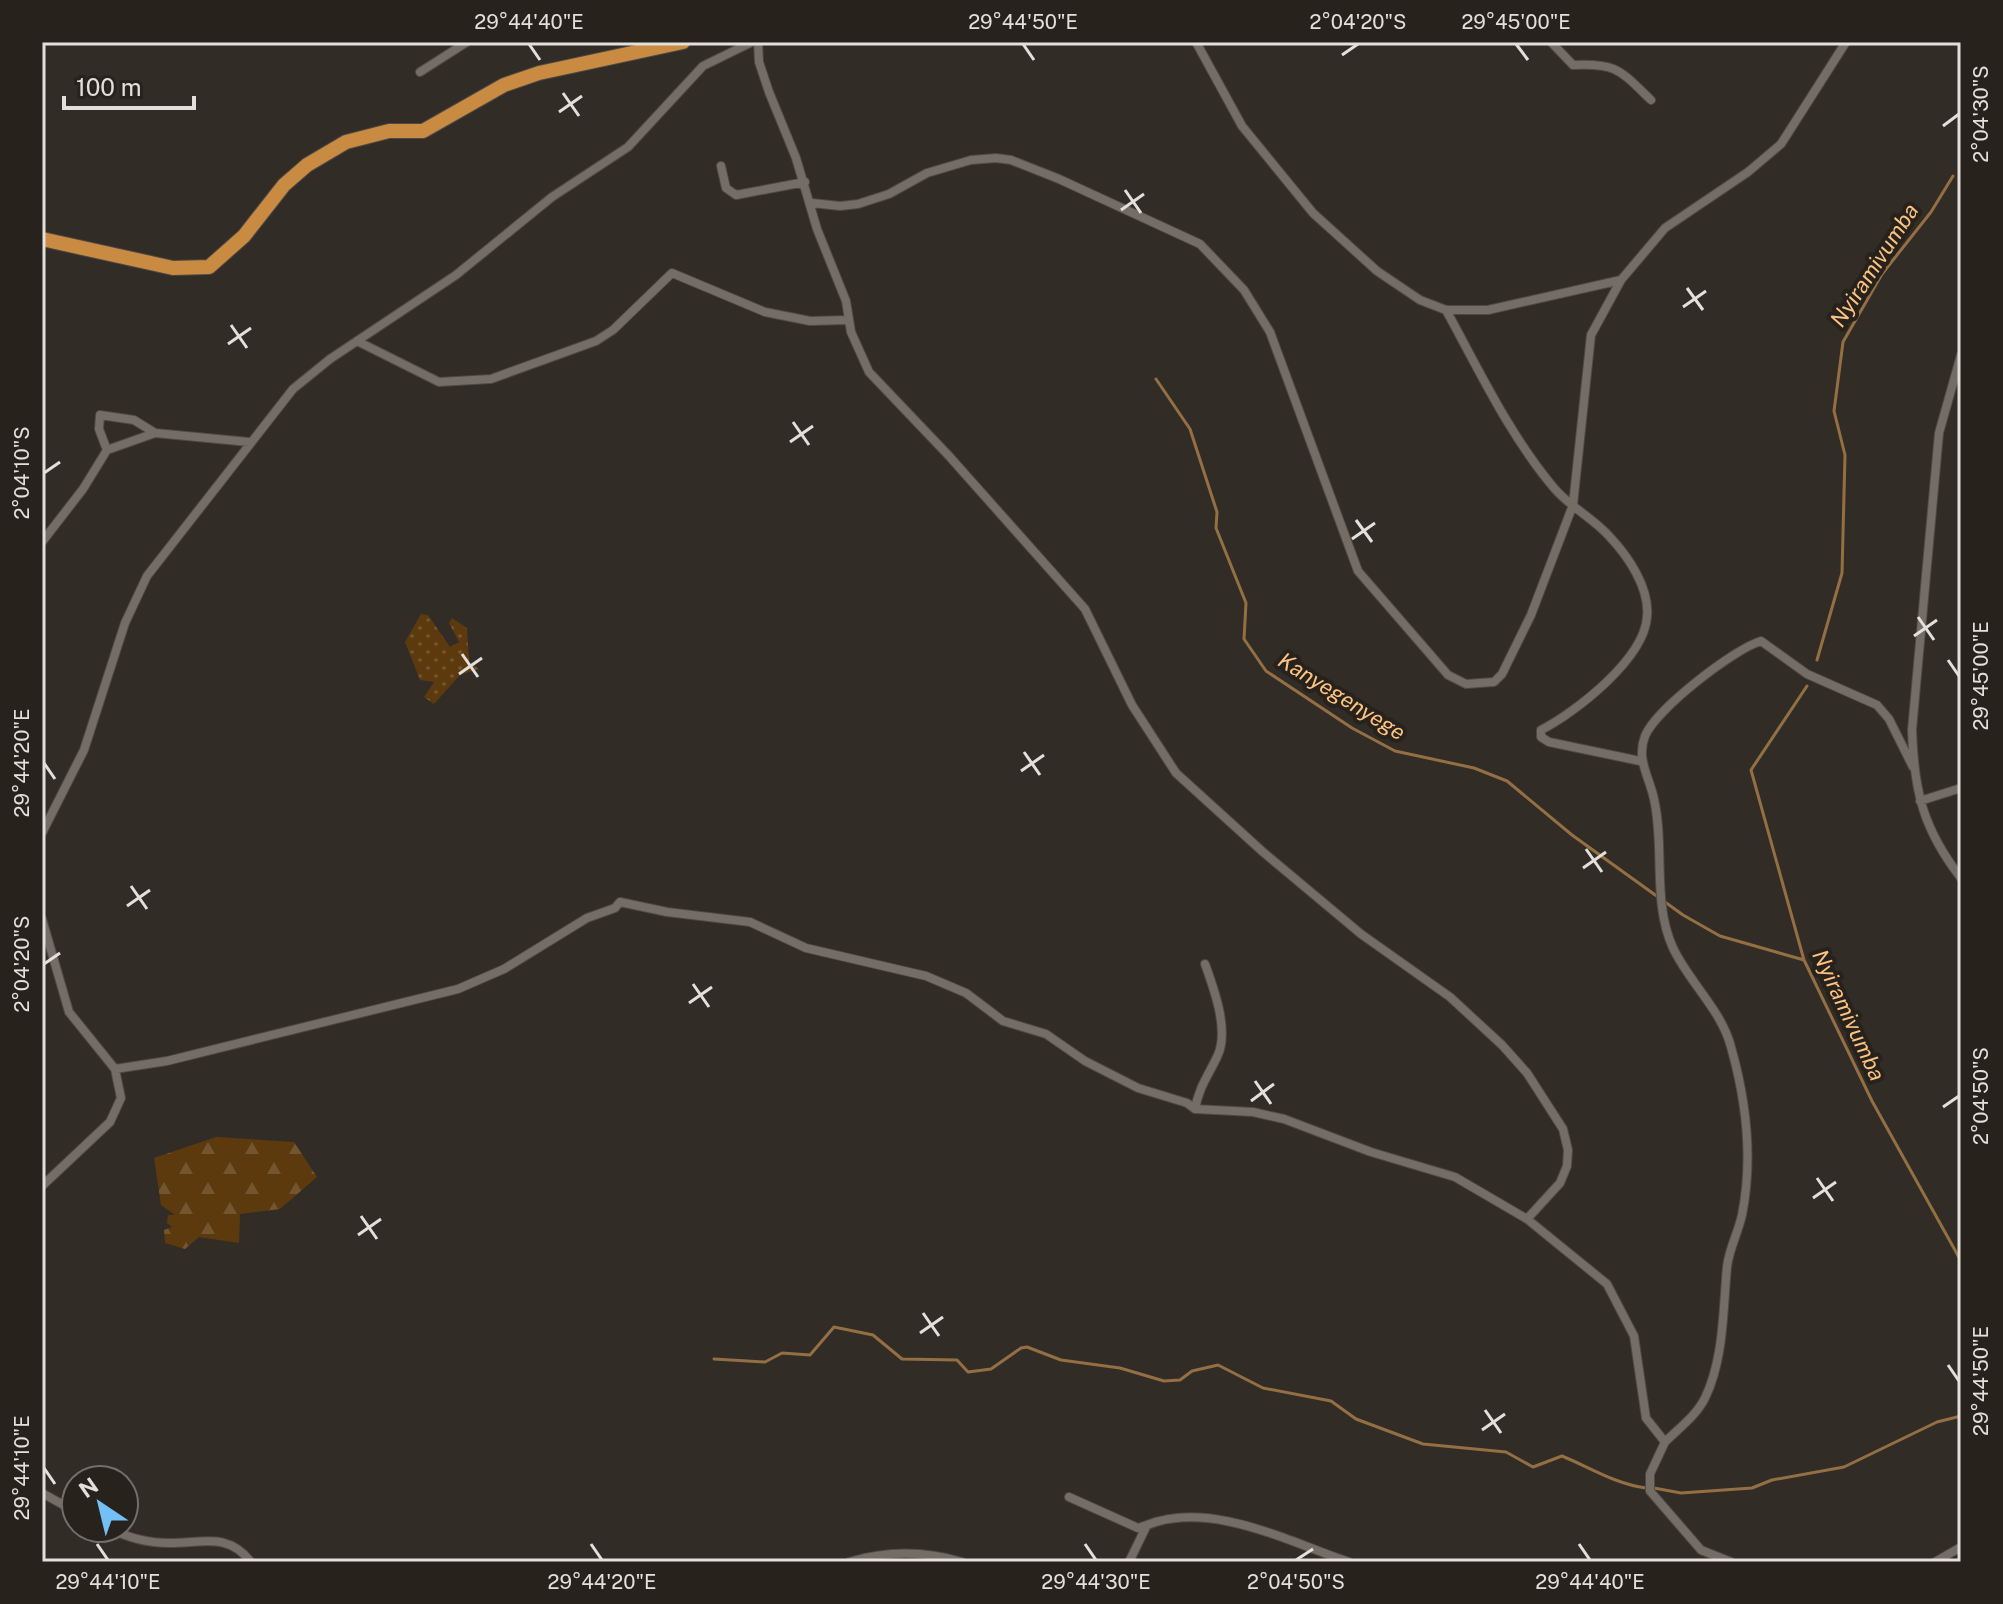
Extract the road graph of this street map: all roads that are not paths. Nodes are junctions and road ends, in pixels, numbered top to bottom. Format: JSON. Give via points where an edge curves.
{"nodes":[{"id":1,"x":467,"y":42,"type":"edge"},
{"id":2,"x":683,"y":42,"type":"edge"},
{"id":3,"x":755,"y":42,"type":"edge"},
{"id":4,"x":1196,"y":42,"type":"edge"},
{"id":5,"x":1551,"y":42,"type":"edge"},
{"id":6,"x":1846,"y":42,"type":"edge"},
{"id":7,"x":667,"y":44,"type":"edge"},
{"id":8,"x":420,"y":72,"type":"dead end"},
{"id":9,"x":1651,"y":100,"type":"dead end"},
{"id":10,"x":721,"y":166,"type":"dead end"},
{"id":11,"x":805,"y":182,"type":"junction"},
{"id":12,"x":812,"y":203,"type":"junction"},
{"id":13,"x":42,"y":239,"type":"edge"},
{"id":14,"x":1621,"y":280,"type":"junction"},
{"id":15,"x":1446,"y":310,"type":"junction"},
{"id":16,"x":848,"y":320,"type":"junction"},
{"id":17,"x":357,"y":341,"type":"junction"},
{"id":18,"x":1961,"y":355,"type":"edge"},
{"id":19,"x":155,"y":433,"type":"junction"},
{"id":20,"x":249,"y":442,"type":"junction"},
{"id":21,"x":107,"y":450,"type":"junction"},
{"id":22,"x":1573,"y":505,"type":"junction"},
{"id":23,"x":42,"y":542,"type":"edge"},
{"id":24,"x":1640,"y":761,"type":"junction"},
{"id":25,"x":1913,"y":767,"type":"junction"},
{"id":26,"x":1961,"y":788,"type":"edge"},
{"id":27,"x":1920,"y":801,"type":"junction"},
{"id":28,"x":42,"y":833,"type":"edge"},
{"id":29,"x":1961,"y":878,"type":"edge"},
{"id":30,"x":42,"y":919,"type":"edge"},
{"id":31,"x":1205,"y":964,"type":"dead end"},
{"id":32,"x":115,"y":1069,"type":"junction"},
{"id":33,"x":1195,"y":1109,"type":"junction"},
{"id":34,"x":42,"y":1186,"type":"edge"},
{"id":35,"x":1527,"y":1219,"type":"junction"},
{"id":36,"x":1665,"y":1442,"type":"junction"},
{"id":37,"x":42,"y":1493,"type":"edge"},
{"id":38,"x":1069,"y":1497,"type":"dead end"},
{"id":39,"x":60,"y":1503,"type":"edge"},
{"id":40,"x":1147,"y":1525,"type":"junction"},
{"id":41,"x":140,"y":1539,"type":"edge"},
{"id":42,"x":1961,"y":1547,"type":"edge"},
{"id":43,"x":251,"y":1562,"type":"edge"},
{"id":44,"x":849,"y":1562,"type":"edge"},
{"id":45,"x":962,"y":1562,"type":"edge"},
{"id":46,"x":1129,"y":1562,"type":"edge"},
{"id":47,"x":1349,"y":1562,"type":"edge"},
{"id":48,"x":1731,"y":1562,"type":"edge"},
{"id":49,"x":1935,"y":1562,"type":"edge"}],
"edges":[{"from":1,"to":8,"type":"street"},
{"from":2,"to":7,"type":"highway"},
{"from":3,"to":11,"type":"street"},
{"from":3,"to":17,"type":"street","via":[[703,66],[628,147]]},
{"from":4,"to":15,"type":"street","via":[[1242,126],[1300,200],[1377,271],[1420,300]]},
{"from":5,"to":9,"type":"street","via":[[1573,65],[1613,67]]},
{"from":6,"to":14,"type":"street","via":[[1781,144],[1665,228]]},
{"from":7,"to":13,"type":"highway","via":[[504,85],[423,131],[389,131],[336,147],[284,185],[244,236],[209,267],[173,268]]},
{"from":10,"to":11,"type":"street","via":[[726,188],[736,195]]},
{"from":11,"to":12,"type":"street"},
{"from":12,"to":16,"type":"street"},
{"from":12,"to":22,"type":"street","via":[[858,204],[927,173],[996,158],[1059,179],[1200,244],[1244,290],[1270,332],[1358,571],[1441,669],[1462,683],[1488,684],[1502,674]]},
{"from":14,"to":15,"type":"street","via":[[1488,310]]},
{"from":14,"to":22,"type":"street","via":[[1591,335]]},
{"from":15,"to":22,"type":"street","via":[[1537,465]]},
{"from":16,"to":17,"type":"street","via":[[786,318],[672,273],[596,341],[491,379],[439,382]]},
{"from":16,"to":35,"type":"street","via":[[877,385],[949,456],[1085,609],[1132,705],[1176,773],[1361,934],[1450,997],[1527,1073],[1563,1129],[1568,1150],[1560,1183]]},
{"from":17,"to":20,"type":"street","via":[[293,389]]},
{"from":18,"to":25,"type":"street","via":[[1939,433],[1917,650]]},
{"from":19,"to":20,"type":"street"},
{"from":19,"to":21,"type":"street"},
{"from":19,"to":21,"type":"street","via":[[134,420],[100,415]]},
{"from":20,"to":28,"type":"street","via":[[147,576],[125,623],[84,750]]},
{"from":21,"to":23,"type":"street"},
{"from":22,"to":24,"type":"street","via":[[1623,552],[1636,572],[1648,615],[1633,648],[1601,687],[1541,730],[1541,737]]},
{"from":24,"to":25,"type":"street","via":[[1645,736],[1657,718],[1712,672],[1761,641],[1807,674],[1877,705]]},
{"from":24,"to":36,"type":"street","via":[[1655,806],[1665,927],[1687,975],[1731,1045],[1745,1110],[1744,1200],[1729,1256],[1715,1375],[1695,1413]]},
{"from":25,"to":27,"type":"street"},
{"from":26,"to":27,"type":"street"},
{"from":27,"to":29,"type":"street","via":[[1933,839]]},
{"from":30,"to":32,"type":"street","via":[[69,1012]]},
{"from":31,"to":33,"type":"street","via":[[1222,1040],[1199,1087]]},
{"from":32,"to":33,"type":"street","via":[[167,1061],[458,989],[504,969],[620,902],[750,922],[806,948],[926,976],[966,993],[1003,1021],[1046,1034],[1118,1079]]},
{"from":32,"to":34,"type":"street","via":[[119,1109],[84,1150]]},
{"from":33,"to":35,"type":"street","via":[[1284,1119],[1440,1171]]},
{"from":35,"to":36,"type":"street","via":[[1607,1284],[1634,1336],[1646,1418]]},
{"from":36,"to":48,"type":"street","via":[[1650,1474],[1652,1495],[1701,1550]]},
{"from":37,"to":39,"type":"street"},
{"from":38,"to":40,"type":"street","via":[[1138,1528]]},
{"from":40,"to":46,"type":"street"},
{"from":40,"to":47,"type":"street","via":[[1214,1518]]},
{"from":41,"to":43,"type":"street","via":[[220,1540]]},
{"from":42,"to":49,"type":"street"},
{"from":44,"to":45,"type":"street","via":[[891,1554]]}]}
